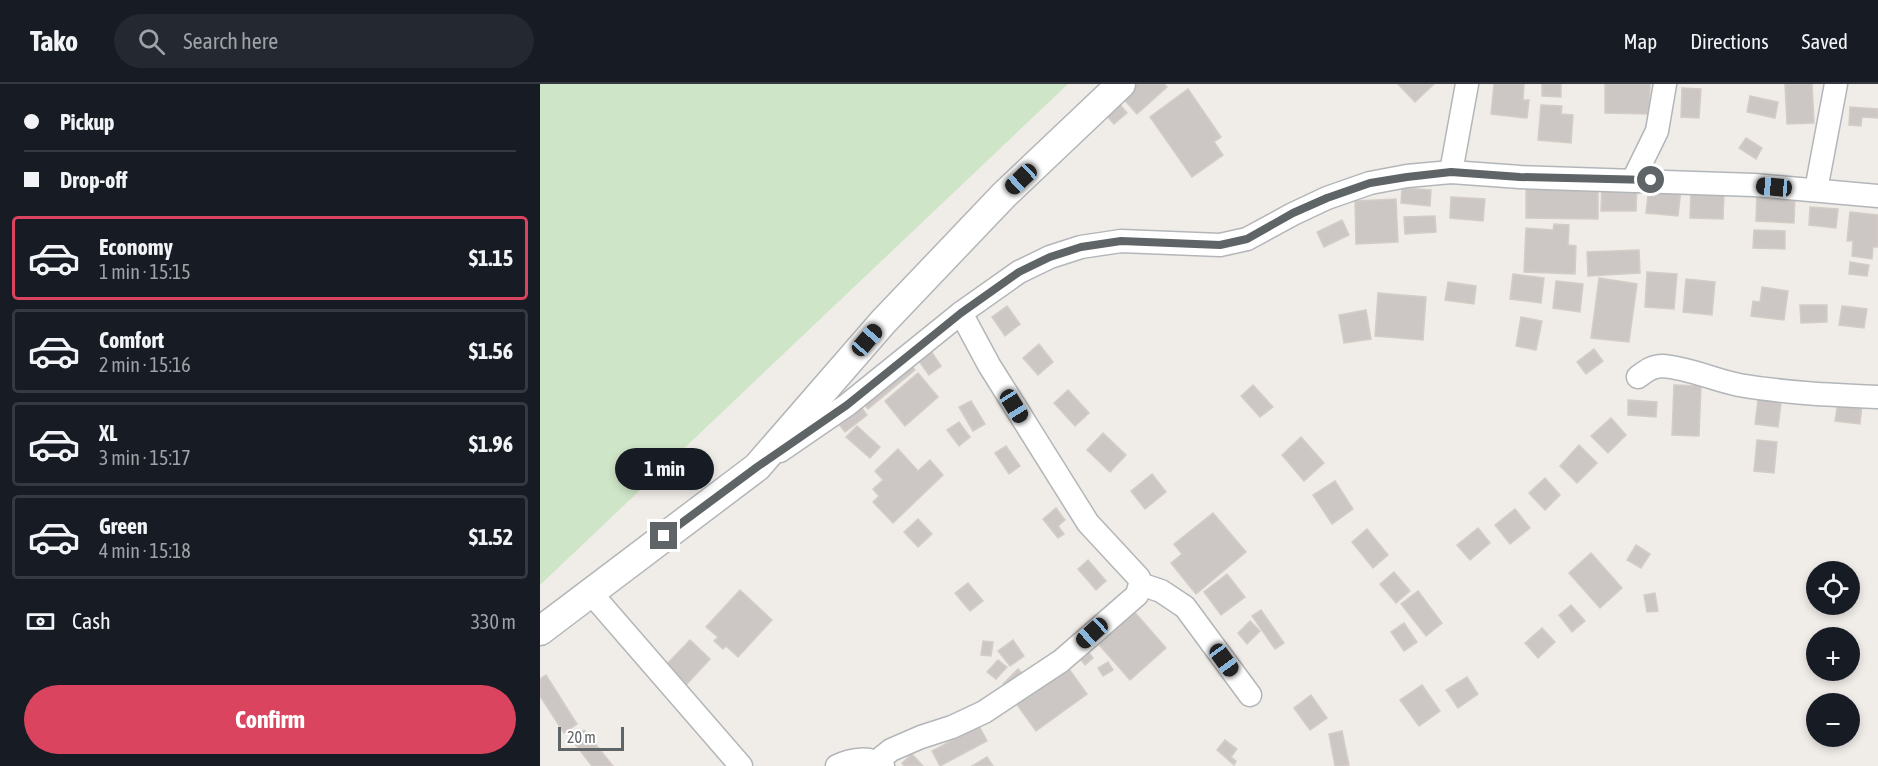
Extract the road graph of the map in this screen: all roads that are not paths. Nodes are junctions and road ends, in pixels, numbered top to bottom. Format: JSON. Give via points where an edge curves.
{"nodes":[{"id":1,"x":1121,"y":84,"type":"edge"},
{"id":2,"x":1467,"y":84,"type":"edge"},
{"id":3,"x":1665,"y":84,"type":"edge"},
{"id":4,"x":1836,"y":84,"type":"edge"},
{"id":5,"x":1451,"y":172,"type":"junction"},
{"id":6,"x":1633,"y":180,"type":"junction"},
{"id":7,"x":1816,"y":190,"type":"junction"},
{"id":8,"x":1878,"y":196,"type":"edge"},
{"id":9,"x":961,"y":313,"type":"junction"},
{"id":10,"x":1638,"y":376,"type":"dead end"},
{"id":11,"x":1878,"y":397,"type":"edge"},
{"id":12,"x":757,"y":467,"type":"junction"},
{"id":13,"x":1140,"y":584,"type":"junction"},
{"id":14,"x":591,"y":592,"type":"junction"},
{"id":15,"x":540,"y":631,"type":"edge"},
{"id":16,"x":1250,"y":695,"type":"dead end"},
{"id":17,"x":880,"y":764,"type":"edge"},
{"id":18,"x":741,"y":766,"type":"edge"},
{"id":19,"x":837,"y":766,"type":"edge"}],
"edges":[{"from":1,"to":12,"type":"street","via":[[1004,195],[899,305]]},
{"from":2,"to":5,"type":"street"},
{"from":3,"to":6,"type":"street","via":[[1657,131]]},
{"from":4,"to":7,"type":"street"},
{"from":5,"to":6,"type":"street"},
{"from":5,"to":9,"type":"street","via":[[1370,183],[1293,213],[1247,239],[1220,245],[1121,241],[1081,247],[1019,272]]},
{"from":6,"to":7,"type":"street"},
{"from":7,"to":8,"type":"street"},
{"from":9,"to":12,"type":"street","via":[[847,405]]},
{"from":9,"to":13,"type":"street","via":[[988,365],[1088,523],[1139,578]]},
{"from":10,"to":11,"type":"street","via":[[1661,366],[1737,384]]},
{"from":12,"to":14,"type":"street"},
{"from":13,"to":16,"type":"street","via":[[1161,591],[1185,607]]},
{"from":13,"to":17,"type":"street","via":[[1137,595],[1061,661],[984,712],[891,750]]},
{"from":14,"to":15,"type":"street"},
{"from":14,"to":18,"type":"street"},
{"from":17,"to":19,"type":"street","via":[[866,759]]}]}
